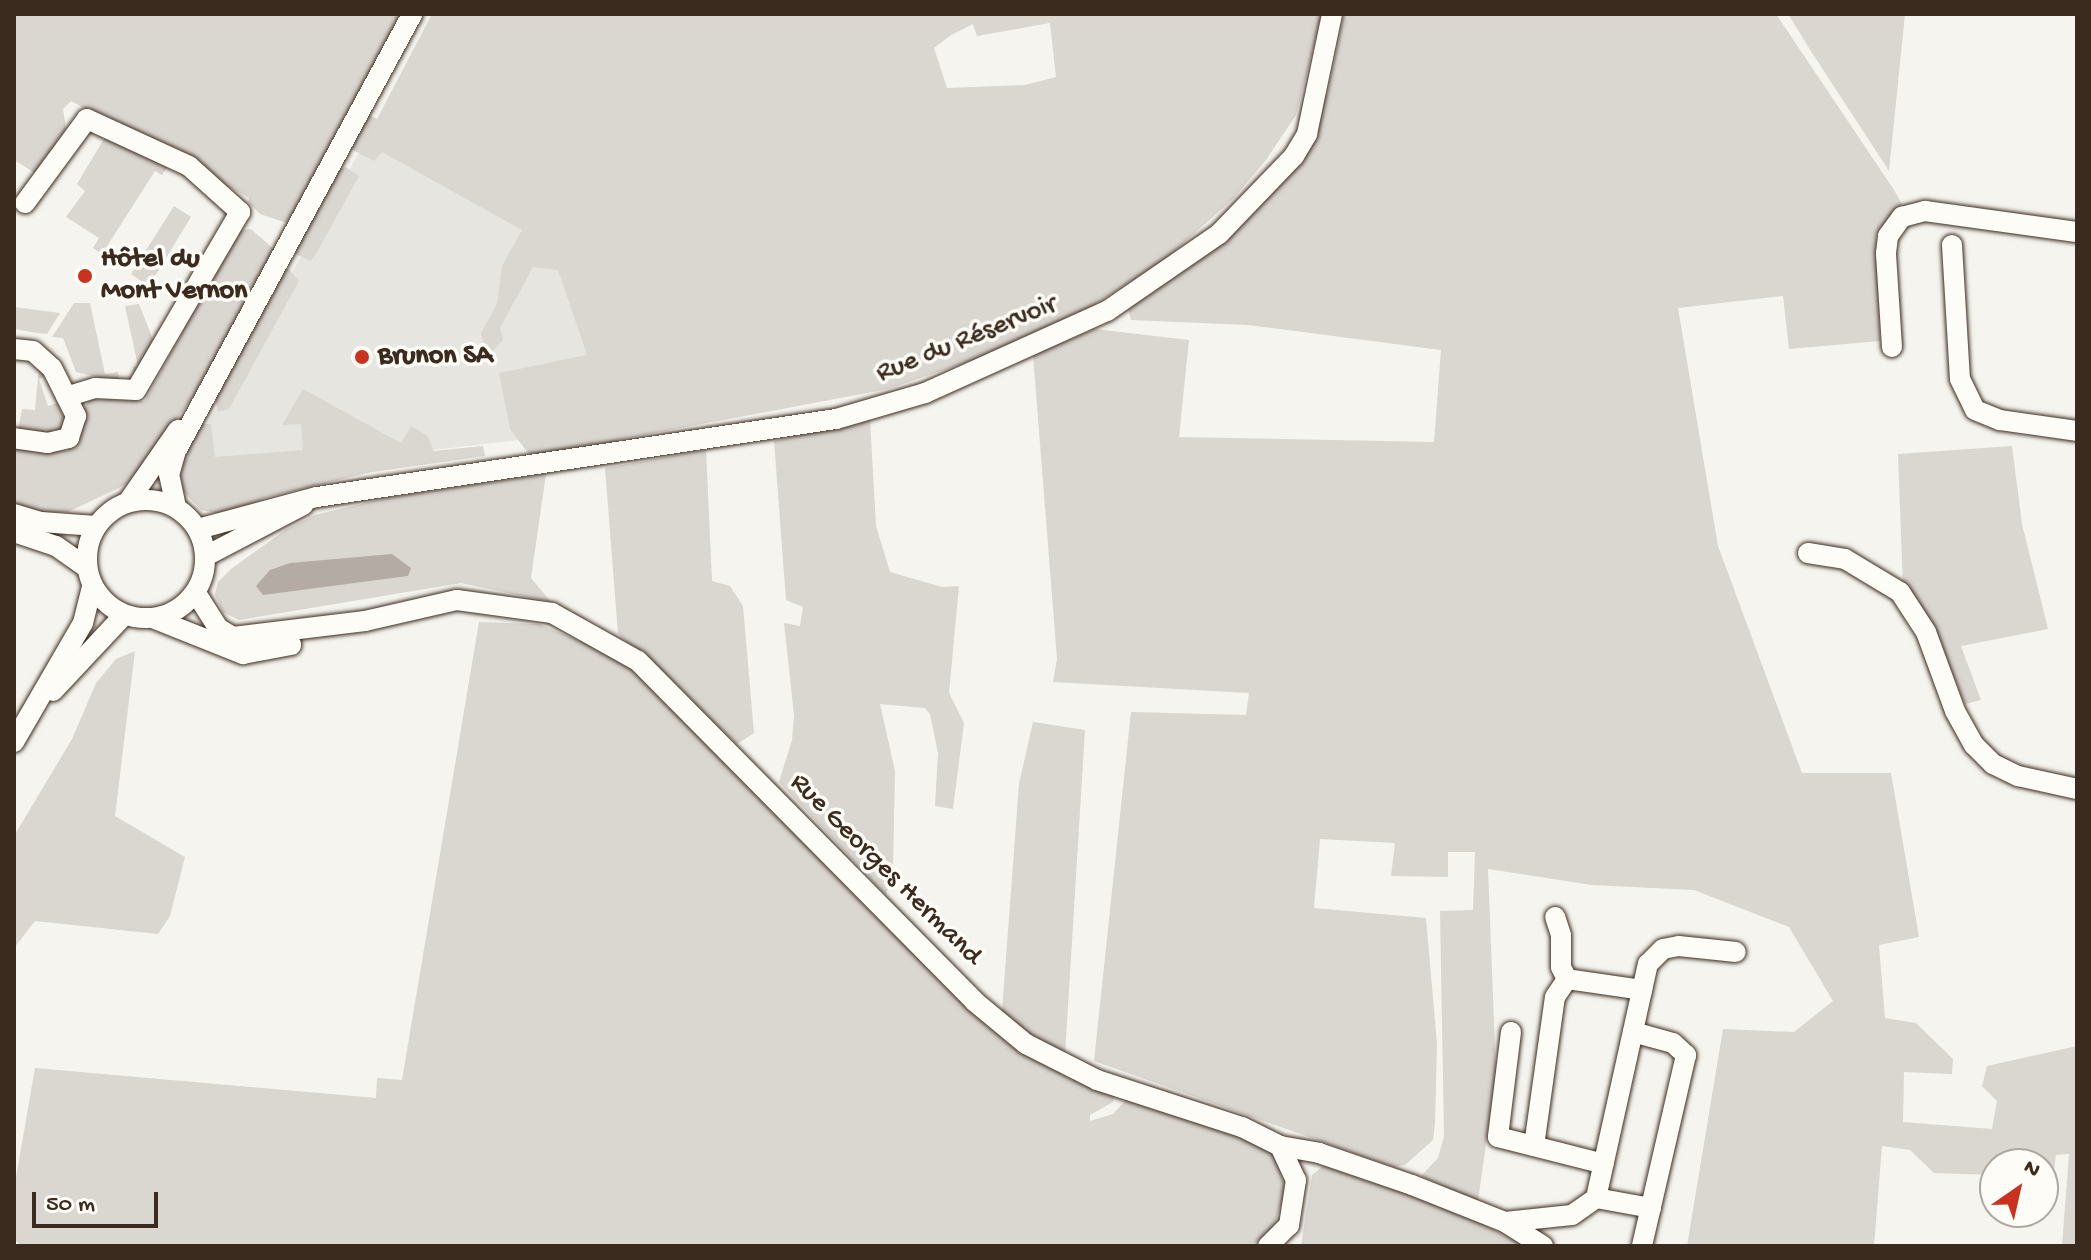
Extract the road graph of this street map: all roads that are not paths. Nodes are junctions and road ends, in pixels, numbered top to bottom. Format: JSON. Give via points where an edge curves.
{"nodes":[{"id":1,"x":412,"y":14,"type":"edge"},
{"id":2,"x":1332,"y":14,"type":"edge"},
{"id":3,"x":25,"y":203,"type":"dead end"},
{"id":4,"x":2077,"y":232,"type":"edge"},
{"id":5,"x":1952,"y":245,"type":"dead end"},
{"id":6,"x":1892,"y":347,"type":"dead end"},
{"id":7,"x":14,"y":349,"type":"edge"},
{"id":8,"x":66,"y":397,"type":"junction"},
{"id":9,"x":195,"y":413,"type":"junction"},
{"id":10,"x":2077,"y":431,"type":"edge"},
{"id":11,"x":14,"y":438,"type":"edge"},
{"id":12,"x":317,"y":497,"type":"junction"},
{"id":13,"x":128,"y":502,"type":"junction"},
{"id":14,"x":176,"y":507,"type":"junction"},
{"id":15,"x":14,"y":514,"type":"edge"},
{"id":16,"x":96,"y":526,"type":"junction"},
{"id":17,"x":198,"y":529,"type":"junction"},
{"id":18,"x":14,"y":532,"type":"edge"},
{"id":19,"x":1808,"y":553,"type":"dead end"},
{"id":20,"x":206,"y":556,"type":"junction"},
{"id":21,"x":89,"y":576,"type":"junction"},
{"id":22,"x":196,"y":593,"type":"junction"},
{"id":23,"x":124,"y":615,"type":"junction"},
{"id":24,"x":155,"y":619,"type":"junction"},
{"id":25,"x":365,"y":621,"type":"junction"},
{"id":26,"x":19,"y":733,"type":"edge"},
{"id":27,"x":2077,"y":789,"type":"edge"},
{"id":28,"x":1555,"y":917,"type":"dead end"},
{"id":29,"x":1736,"y":952,"type":"dead end"},
{"id":30,"x":1567,"y":979,"type":"junction"},
{"id":31,"x":1642,"y":990,"type":"junction"},
{"id":32,"x":1511,"y":1032,"type":"dead end"},
{"id":33,"x":1633,"y":1032,"type":"junction"},
{"id":34,"x":1280,"y":1146,"type":"junction"},
{"id":35,"x":1534,"y":1146,"type":"junction"},
{"id":36,"x":1604,"y":1164,"type":"junction"},
{"id":37,"x":1596,"y":1198,"type":"junction"},
{"id":38,"x":1651,"y":1208,"type":"junction"},
{"id":39,"x":1505,"y":1222,"type":"junction"},
{"id":40,"x":1268,"y":1246,"type":"edge"},
{"id":41,"x":1543,"y":1246,"type":"edge"},
{"id":42,"x":1642,"y":1246,"type":"edge"}],
"edges":[{"from":1,"to":9,"type":"street"},
{"from":2,"to":12,"type":"street","name":"Rue du Réservoir","via":[[1307,134],[1294,156],[1219,234],[1107,311],[925,393],[836,419]]},
{"from":3,"to":8,"type":"street","via":[[87,119],[189,166],[240,212],[136,390],[95,388]]},
{"from":4,"to":6,"type":"street","via":[[1925,211],[1902,217],[1888,236]]},
{"from":5,"to":10,"type":"street","via":[[1960,379],[1975,410],[2000,420]]},
{"from":7,"to":8,"type":"street","via":[[33,351],[52,368]]},
{"from":8,"to":11,"type":"street","via":[[76,416],[69,438],[48,443]]},
{"from":9,"to":13,"type":"street","via":[[172,436]]},
{"from":9,"to":14,"type":"street","via":[[169,475]]},
{"from":12,"to":17,"type":"street","name":"Rue du Réservoir"},
{"from":12,"to":20,"type":"street","name":"Rue du Réservoir"},
{"from":13,"to":14,"type":"street","via":[[155,500]]},
{"from":13,"to":16,"type":"street"},
{"from":14,"to":17,"type":"street"},
{"from":15,"to":16,"type":"street","via":[[41,522]]},
{"from":16,"to":21,"type":"street"},
{"from":17,"to":20,"type":"street"},
{"from":18,"to":21,"type":"street","via":[[56,546]]},
{"from":19,"to":27,"type":"street","via":[[1845,559],[1900,592],[1926,632],[1955,711],[1974,745],[1993,764],[2018,776]]},
{"from":20,"to":22,"type":"street"},
{"from":21,"to":23,"type":"street"},
{"from":21,"to":26,"type":"street","via":[[83,623]]},
{"from":22,"to":24,"type":"street","via":[[176,612]]},
{"from":22,"to":25,"type":"street","name":"Rue Georges Hermand","via":[[218,628],[233,637]]},
{"from":23,"to":24,"type":"street"},
{"from":23,"to":26,"type":"street"},
{"from":24,"to":25,"type":"street","name":"Rue Georges Hermand","via":[[243,654],[294,645]]},
{"from":25,"to":34,"type":"street","name":"Rue Georges Hermand","via":[[457,600],[552,613],[638,661],[974,1001],[1026,1044],[1097,1080],[1242,1127]]},
{"from":28,"to":30,"type":"street"},
{"from":29,"to":31,"type":"street","via":[[1663,949],[1648,964]]},
{"from":30,"to":31,"type":"street"},
{"from":30,"to":35,"type":"street","via":[[1555,997]]},
{"from":31,"to":33,"type":"street"},
{"from":32,"to":35,"type":"street","via":[[1498,1137]]},
{"from":33,"to":36,"type":"street"},
{"from":33,"to":38,"type":"street","via":[[1673,1043],[1686,1055]]},
{"from":34,"to":39,"type":"street","name":"Rue Georges Hermand","via":[[1319,1153]]},
{"from":34,"to":40,"type":"street","via":[[1296,1180],[1289,1225]]},
{"from":35,"to":36,"type":"street"},
{"from":36,"to":37,"type":"street"},
{"from":37,"to":38,"type":"street"},
{"from":37,"to":39,"type":"street","via":[[1572,1215]]},
{"from":38,"to":42,"type":"street"},
{"from":39,"to":41,"type":"street"}]}
